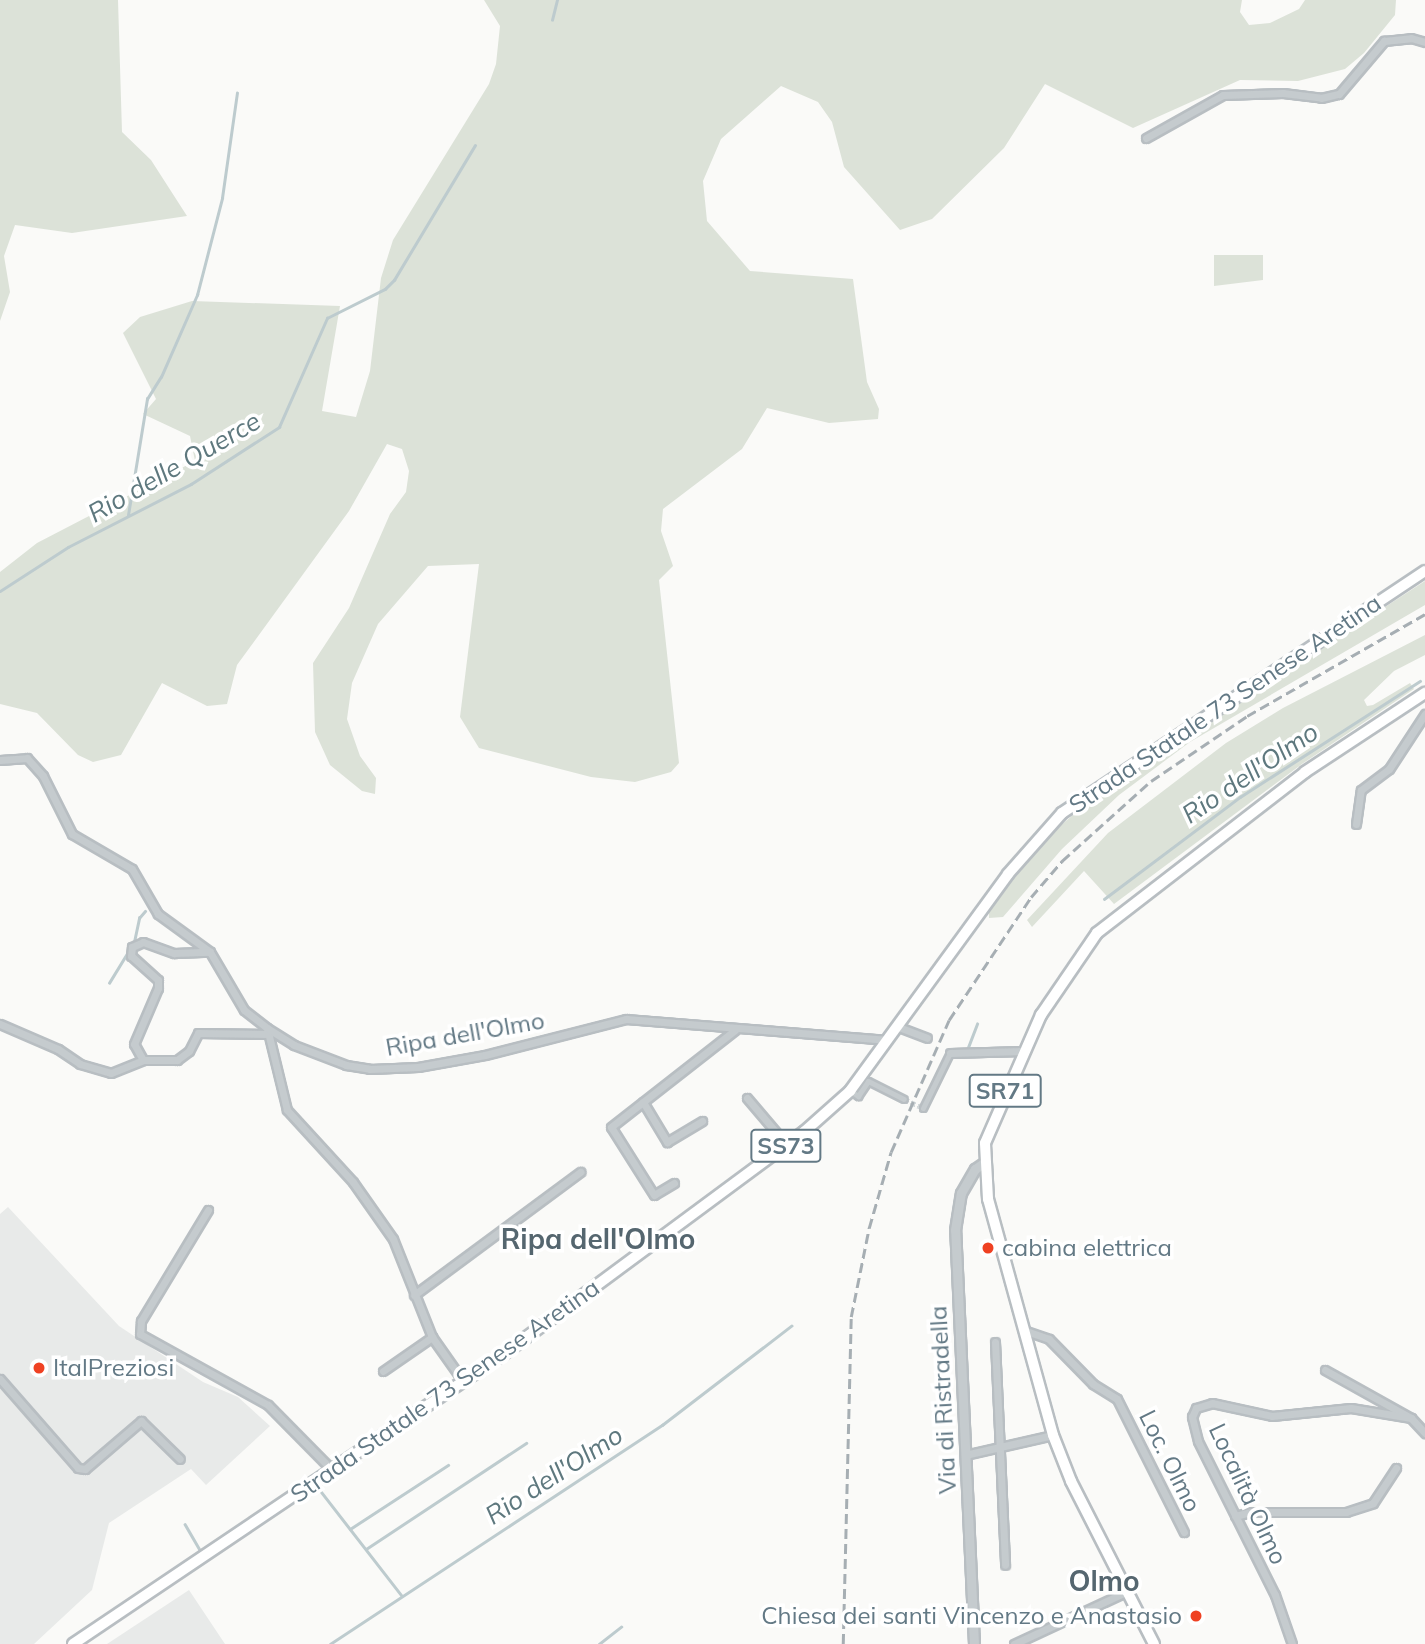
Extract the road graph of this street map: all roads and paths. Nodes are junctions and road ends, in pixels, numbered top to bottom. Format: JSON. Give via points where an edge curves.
{"nodes":[{"id":1,"x":1425,"y":42,"type":"edge"},
{"id":2,"x":1146,"y":138,"type":"dead end"},
{"id":3,"x":1425,"y":571,"type":"edge"},
{"id":4,"x":1425,"y":693,"type":"edge"},
{"id":5,"x":1425,"y":714,"type":"edge"},
{"id":6,"x":0,"y":760,"type":"edge"},
{"id":7,"x":1356,"y":824,"type":"dead end"},
{"id":8,"x":210,"y":951,"type":"junction"},
{"id":9,"x":0,"y":1024,"type":"edge"},
{"id":10,"x":896,"y":1026,"type":"junction"},
{"id":11,"x":735,"y":1030,"type":"junction"},
{"id":12,"x":268,"y":1031,"type":"junction"},
{"id":13,"x":927,"y":1038,"type":"dead end"},
{"id":14,"x":885,"y":1040,"type":"junction"},
{"id":15,"x":1024,"y":1051,"type":"junction"},
{"id":16,"x":950,"y":1053,"type":"joint"},
{"id":17,"x":143,"y":1060,"type":"junction"},
{"id":18,"x":849,"y":1090,"type":"junction"},
{"id":19,"x":747,"y":1098,"type":"dead end"},
{"id":20,"x":904,"y":1099,"type":"tunnel mouth"},
{"id":21,"x":643,"y":1102,"type":"junction"},
{"id":22,"x":923,"y":1108,"type":"dead end"},
{"id":23,"x":702,"y":1121,"type":"dead end"},
{"id":24,"x":787,"y":1145,"type":"junction"},
{"id":25,"x":985,"y":1163,"type":"junction"},
{"id":26,"x":580,"y":1172,"type":"dead end"},
{"id":27,"x":674,"y":1183,"type":"dead end"},
{"id":28,"x":208,"y":1210,"type":"dead end"},
{"id":29,"x":414,"y":1295,"type":"junction"},
{"id":30,"x":1026,"y":1331,"type":"junction"},
{"id":31,"x":432,"y":1337,"type":"junction"},
{"id":32,"x":995,"y":1342,"type":"dead end"},
{"id":33,"x":1325,"y":1370,"type":"dead end"},
{"id":34,"x":383,"y":1371,"type":"dead end"},
{"id":35,"x":0,"y":1379,"type":"edge"},
{"id":36,"x":463,"y":1381,"type":"junction"},
{"id":37,"x":1410,"y":1418,"type":"junction"},
{"id":38,"x":1425,"y":1433,"type":"edge"},
{"id":39,"x":1053,"y":1436,"type":"junction"},
{"id":40,"x":1000,"y":1446,"type":"junction"},
{"id":41,"x":965,"y":1455,"type":"junction"},
{"id":42,"x":180,"y":1459,"type":"dead end"},
{"id":43,"x":1396,"y":1468,"type":"dead end"},
{"id":44,"x":332,"y":1470,"type":"junction"},
{"id":45,"x":1236,"y":1516,"type":"junction"},
{"id":46,"x":1184,"y":1532,"type":"dead end"},
{"id":47,"x":1005,"y":1565,"type":"dead end"},
{"id":48,"x":1128,"y":1591,"type":"junction"},
{"id":49,"x":1034,"y":1640,"type":"edge"},
{"id":50,"x":73,"y":1644,"type":"edge"},
{"id":51,"x":974,"y":1644,"type":"edge"},
{"id":52,"x":1014,"y":1644,"type":"edge"},
{"id":53,"x":1154,"y":1644,"type":"edge"},
{"id":54,"x":1292,"y":1644,"type":"edge"}],
"edges":[{"from":1,"to":2,"type":"street","via":[[1411,38],[1384,41],[1339,94],[1321,99],[1283,93],[1223,95]]},
{"from":3,"to":10,"type":"main road","name":"Strada Statale 73 Senese Aretina","number":"SS73","via":[[1062,813],[1008,874]]},
{"from":4,"to":15,"type":"main road","number":"SR71","via":[[1305,772],[1121,911],[1069,970]]},
{"from":5,"to":7,"type":"street","via":[[1389,769],[1361,790]]},
{"from":6,"to":8,"type":"street","via":[[27,758],[43,776],[72,834],[132,869],[158,914]]},
{"from":8,"to":12,"type":"street","name":"Ripa dell'Olmo","via":[[244,1010]]},
{"from":8,"to":17,"type":"street","via":[[174,953],[143,942],[132,947],[134,963],[159,980],[134,1044]]},
{"from":9,"to":17,"type":"street","via":[[58,1049],[80,1064],[111,1073]]},
{"from":10,"to":13,"type":"street"},
{"from":10,"to":14,"type":"main road","name":"Strada Statale 73 Senese Aretina","number":"SS73"},
{"from":11,"to":12,"type":"street","name":"Ripa dell'Olmo","via":[[626,1019],[485,1055],[418,1067],[370,1069],[294,1045]]},
{"from":11,"to":14,"type":"street","name":"Ripa dell'Olmo"},
{"from":11,"to":21,"type":"street"},
{"from":12,"to":17,"type":"street","via":[[198,1032],[190,1051],[177,1060]]},
{"from":12,"to":29,"type":"street","via":[[287,1110],[353,1182],[393,1238]]},
{"from":14,"to":18,"type":"main road","name":"Strada Statale 73 Senese Aretina","number":"SS73"},
{"from":15,"to":16,"type":"street"},
{"from":15,"to":25,"type":"main road","number":"SR71","via":[[992,1118]]},
{"from":16,"to":22,"type":"street"},
{"from":18,"to":20,"type":"street","via":[[858,1096],[869,1081]]},
{"from":18,"to":24,"type":"main road","name":"Strada Statale 73 Senese Aretina","number":"SS73"},
{"from":19,"to":24,"type":"street"},
{"from":21,"to":23,"type":"street","via":[[667,1142]]},
{"from":21,"to":27,"type":"street","via":[[611,1127],[654,1195]]},
{"from":24,"to":36,"type":"main road","name":"Strada Statale 73 Senese Aretina","number":"SS73"},
{"from":25,"to":30,"type":"main road","number":"SR71","via":[[988,1199]]},
{"from":25,"to":41,"type":"street","name":"Via di Ristradella","via":[[975,1169],[961,1193],[955,1230]]},
{"from":26,"to":29,"type":"street"},
{"from":28,"to":44,"type":"street","via":[[141,1321],[140,1334],[268,1405]]},
{"from":29,"to":31,"type":"street"},
{"from":30,"to":39,"type":"main road","number":"SR71"},
{"from":30,"to":46,"type":"street","name":"Loc. Olmo","via":[[1049,1339],[1093,1384],[1117,1399]]},
{"from":31,"to":34,"type":"street"},
{"from":31,"to":36,"type":"street"},
{"from":32,"to":40,"type":"street"},
{"from":33,"to":37,"type":"street"},
{"from":35,"to":42,"type":"street","via":[[78,1468],[85,1469],[142,1422]]},
{"from":36,"to":44,"type":"main road","name":"Strada Statale 73 Senese Aretina","number":"SS73"},
{"from":37,"to":38,"type":"street"},
{"from":37,"to":45,"type":"street","name":"Località Olmo","via":[[1351,1408],[1272,1416],[1212,1404],[1196,1408],[1192,1417],[1198,1441]]},
{"from":39,"to":40,"type":"street"},
{"from":39,"to":48,"type":"main road","number":"SR71"},
{"from":40,"to":41,"type":"street"},
{"from":40,"to":47,"type":"street"},
{"from":41,"to":51,"type":"street","name":"Via di Ristradella"},
{"from":43,"to":45,"type":"street","name":"Loc. Olmo","via":[[1373,1503],[1346,1512],[1251,1511]]},
{"from":44,"to":50,"type":"main road","name":"Strada Statale 73 Senese Aretina","number":"SS73"},
{"from":45,"to":54,"type":"street","name":"Località Olmo","via":[[1275,1595]]},
{"from":48,"to":49,"type":"street"},
{"from":48,"to":53,"type":"main road","number":"SR71"},
{"from":49,"to":52,"type":"street"}]}
